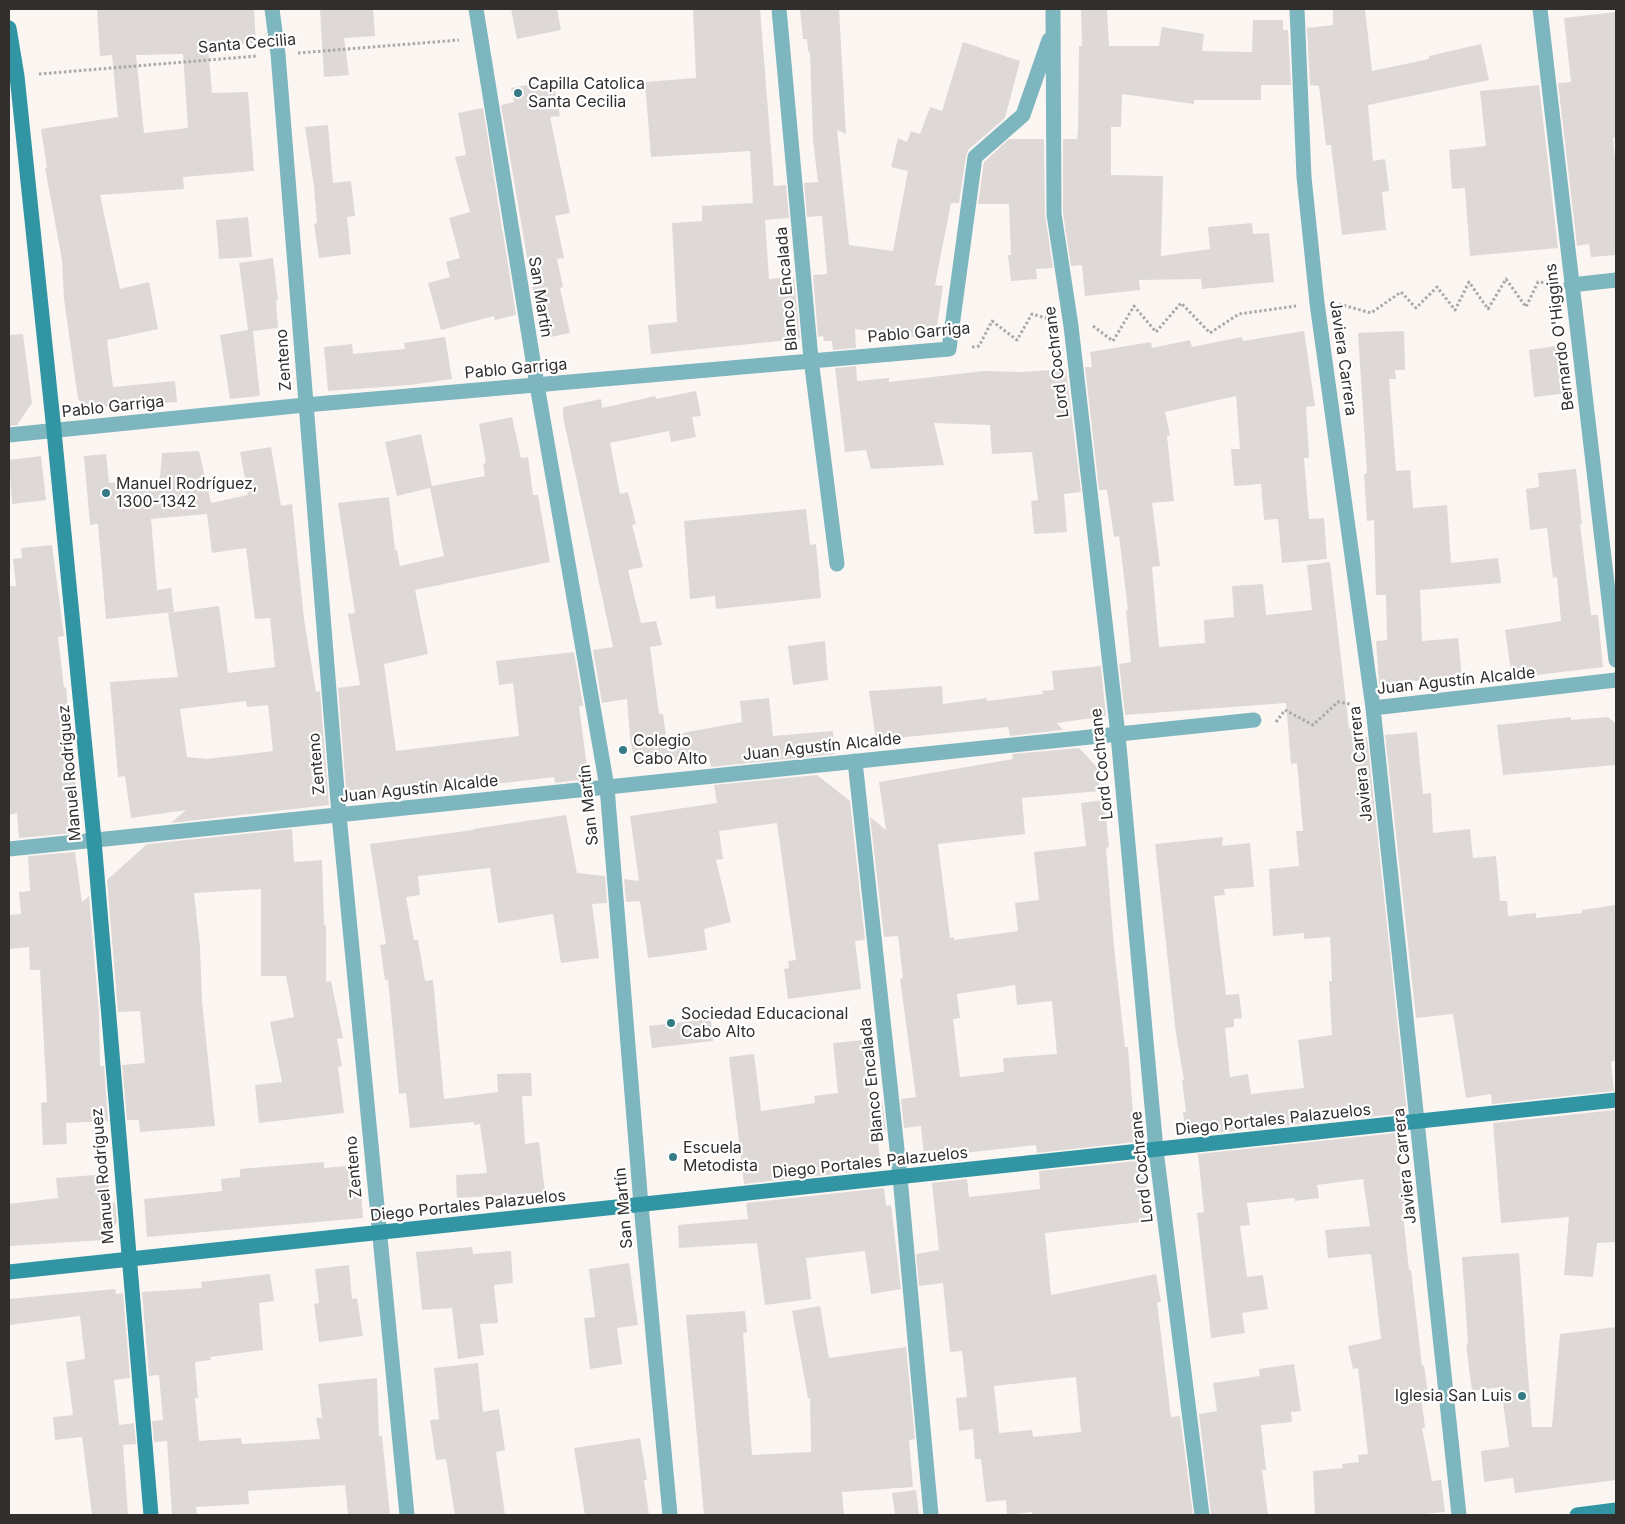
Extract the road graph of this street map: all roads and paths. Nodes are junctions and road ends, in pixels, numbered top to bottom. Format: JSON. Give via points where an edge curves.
{"nodes":[{"id":1,"x":272,"y":9,"type":"edge"},
{"id":2,"x":476,"y":9,"type":"edge"},
{"id":3,"x":779,"y":9,"type":"edge"},
{"id":4,"x":1053,"y":9,"type":"edge"},
{"id":5,"x":1297,"y":9,"type":"edge"},
{"id":6,"x":1540,"y":9,"type":"edge"},
{"id":7,"x":1053,"y":27,"type":"junction"},
{"id":8,"x":9,"y":28,"type":"edge"},
{"id":9,"x":480,"y":39,"type":"junction"},
{"id":10,"x":278,"y":54,"type":"junction"},
{"id":11,"x":17,"y":76,"type":"junction"},
{"id":12,"x":1616,"y":280,"type":"edge"},
{"id":13,"x":1571,"y":285,"type":"junction"},
{"id":14,"x":1317,"y":303,"type":"junction"},
{"id":15,"x":1071,"y":326,"type":"junction"},
{"id":16,"x":949,"y":348,"type":"junction"},
{"id":17,"x":812,"y":359,"type":"junction"},
{"id":18,"x":536,"y":385,"type":"junction"},
{"id":19,"x":305,"y":405,"type":"junction"},
{"id":20,"x":54,"y":431,"type":"junction"},
{"id":21,"x":9,"y":435,"type":"edge"},
{"id":22,"x":836,"y":564,"type":"dead end"},
{"id":23,"x":1616,"y":660,"type":"edge"},
{"id":24,"x":1616,"y":680,"type":"edge"},
{"id":25,"x":1373,"y":708,"type":"junction"},
{"id":26,"x":1254,"y":720,"type":"joint"},
{"id":27,"x":1118,"y":735,"type":"junction"},
{"id":28,"x":855,"y":761,"type":"junction"},
{"id":29,"x":606,"y":788,"type":"junction"},
{"id":30,"x":339,"y":815,"type":"junction"},
{"id":31,"x":94,"y":840,"type":"junction"},
{"id":32,"x":9,"y":849,"type":"edge"},
{"id":33,"x":1616,"y":1100,"type":"edge"},
{"id":34,"x":1418,"y":1121,"type":"junction"},
{"id":35,"x":1156,"y":1150,"type":"junction"},
{"id":36,"x":900,"y":1177,"type":"junction"},
{"id":37,"x":640,"y":1205,"type":"junction"},
{"id":38,"x":378,"y":1234,"type":"junction"},
{"id":39,"x":128,"y":1260,"type":"junction"},
{"id":40,"x":9,"y":1272,"type":"edge"},
{"id":41,"x":1616,"y":1510,"type":"edge"},
{"id":42,"x":151,"y":1515,"type":"edge"},
{"id":43,"x":407,"y":1515,"type":"edge"},
{"id":44,"x":670,"y":1515,"type":"edge"},
{"id":45,"x":931,"y":1515,"type":"edge"},
{"id":46,"x":1202,"y":1515,"type":"edge"},
{"id":47,"x":1459,"y":1515,"type":"edge"},
{"id":48,"x":1577,"y":1515,"type":"edge"}],
"edges":[{"from":1,"to":10,"type":"street","name":"Zenteno"},
{"from":2,"to":9,"type":"street","name":"San Martín"},
{"from":3,"to":17,"type":"street","name":"Blanco Encalada"},
{"from":4,"to":7,"type":"street","name":"Lord Cochrane"},
{"from":5,"to":14,"type":"street","name":"Javiera Carrera","via":[[1304,177]]},
{"from":6,"to":13,"type":"street","name":"Bernardo O'Higgins"},
{"from":7,"to":15,"type":"street","name":"Lord Cochrane","via":[[1054,214]]},
{"from":7,"to":16,"type":"street","via":[[1023,115],[975,158]]},
{"from":8,"to":11,"type":"street","name":"Manuel Rodríguez"},
{"from":9,"to":10,"type":"path","name":"Santa Cecilia"},
{"from":9,"to":18,"type":"street","name":"San Martín"},
{"from":10,"to":11,"type":"path","name":"Santa Cecilia"},
{"from":10,"to":19,"type":"street","name":"Zenteno"},
{"from":11,"to":20,"type":"street","name":"Manuel Rodríguez"},
{"from":12,"to":13,"type":"street"},
{"from":13,"to":14,"type":"path","name":"Pablo Garriga","via":[[1538,282],[1526,307],[1506,279],[1488,309],[1469,282],[1455,310],[1437,287],[1416,308],[1401,292],[1371,313],[1340,304]]},
{"from":13,"to":23,"type":"street","name":"Bernardo O'Higgins"},
{"from":14,"to":15,"type":"path","name":"Pablo Garriga","via":[[1239,314],[1210,333],[1181,303],[1156,332],[1134,306],[1113,341],[1092,325]]},
{"from":14,"to":25,"type":"street","name":"Javiera Carrera"},
{"from":15,"to":16,"type":"path","name":"Pablo Garriga","via":[[1032,314],[1017,340],[992,321],[979,346]]},
{"from":15,"to":27,"type":"street","name":"Lord Cochrane"},
{"from":16,"to":17,"type":"street","name":"Pablo Garriga"},
{"from":17,"to":18,"type":"street","name":"Pablo Garriga"},
{"from":17,"to":22,"type":"street","name":"Blanco Encalada"},
{"from":18,"to":19,"type":"street","name":"Pablo Garriga"},
{"from":18,"to":29,"type":"street","name":"San Martín"},
{"from":19,"to":20,"type":"street","name":"Pablo Garriga"},
{"from":19,"to":30,"type":"street","name":"Zenteno"},
{"from":20,"to":21,"type":"street","name":"Pablo Garriga"},
{"from":20,"to":31,"type":"street","name":"Manuel Rodríguez"},
{"from":24,"to":25,"type":"street","name":"Juan Agustín Alcalde"},
{"from":25,"to":26,"type":"path","name":"Juan Agustín Alcalde","via":[[1338,702],[1313,725],[1285,710],[1272,727]]},
{"from":25,"to":34,"type":"street","name":"Javiera Carrera"},
{"from":26,"to":27,"type":"street","name":"Juan Agustín Alcalde"},
{"from":27,"to":28,"type":"street","name":"Juan Agustín Alcalde"},
{"from":27,"to":35,"type":"street","name":"Lord Cochrane"},
{"from":28,"to":29,"type":"street","name":"Juan Agustín Alcalde"},
{"from":28,"to":36,"type":"street","name":"Blanco Encalada"},
{"from":29,"to":30,"type":"street","name":"Juan Agustín Alcalde"},
{"from":29,"to":37,"type":"street","name":"San Martín"},
{"from":30,"to":31,"type":"street","name":"Juan Agustín Alcalde"},
{"from":30,"to":38,"type":"street","name":"Zenteno"},
{"from":31,"to":32,"type":"street","name":"Juan Agustín Alcalde"},
{"from":31,"to":39,"type":"street","name":"Manuel Rodríguez"},
{"from":33,"to":34,"type":"street","name":"Diego Portales Palazuelos"},
{"from":34,"to":35,"type":"street","name":"Diego Portales Palazuelos"},
{"from":34,"to":47,"type":"street","name":"Javiera Carrera"},
{"from":35,"to":36,"type":"street","name":"Diego Portales Palazuelos"},
{"from":35,"to":46,"type":"street","name":"Lord Cochrane"},
{"from":36,"to":37,"type":"street","name":"Diego Portales Palazuelos"},
{"from":36,"to":45,"type":"street","name":"Blanco Encalada"},
{"from":37,"to":38,"type":"street","name":"Diego Portales Palazuelos"},
{"from":37,"to":44,"type":"street","name":"San Martín"},
{"from":38,"to":39,"type":"street","name":"Diego Portales Palazuelos"},
{"from":38,"to":43,"type":"street","name":"Zenteno"},
{"from":39,"to":40,"type":"street","name":"Diego Portales Palazuelos"},
{"from":39,"to":42,"type":"street","name":"Manuel Rodríguez"},
{"from":41,"to":48,"type":"street"}]}
